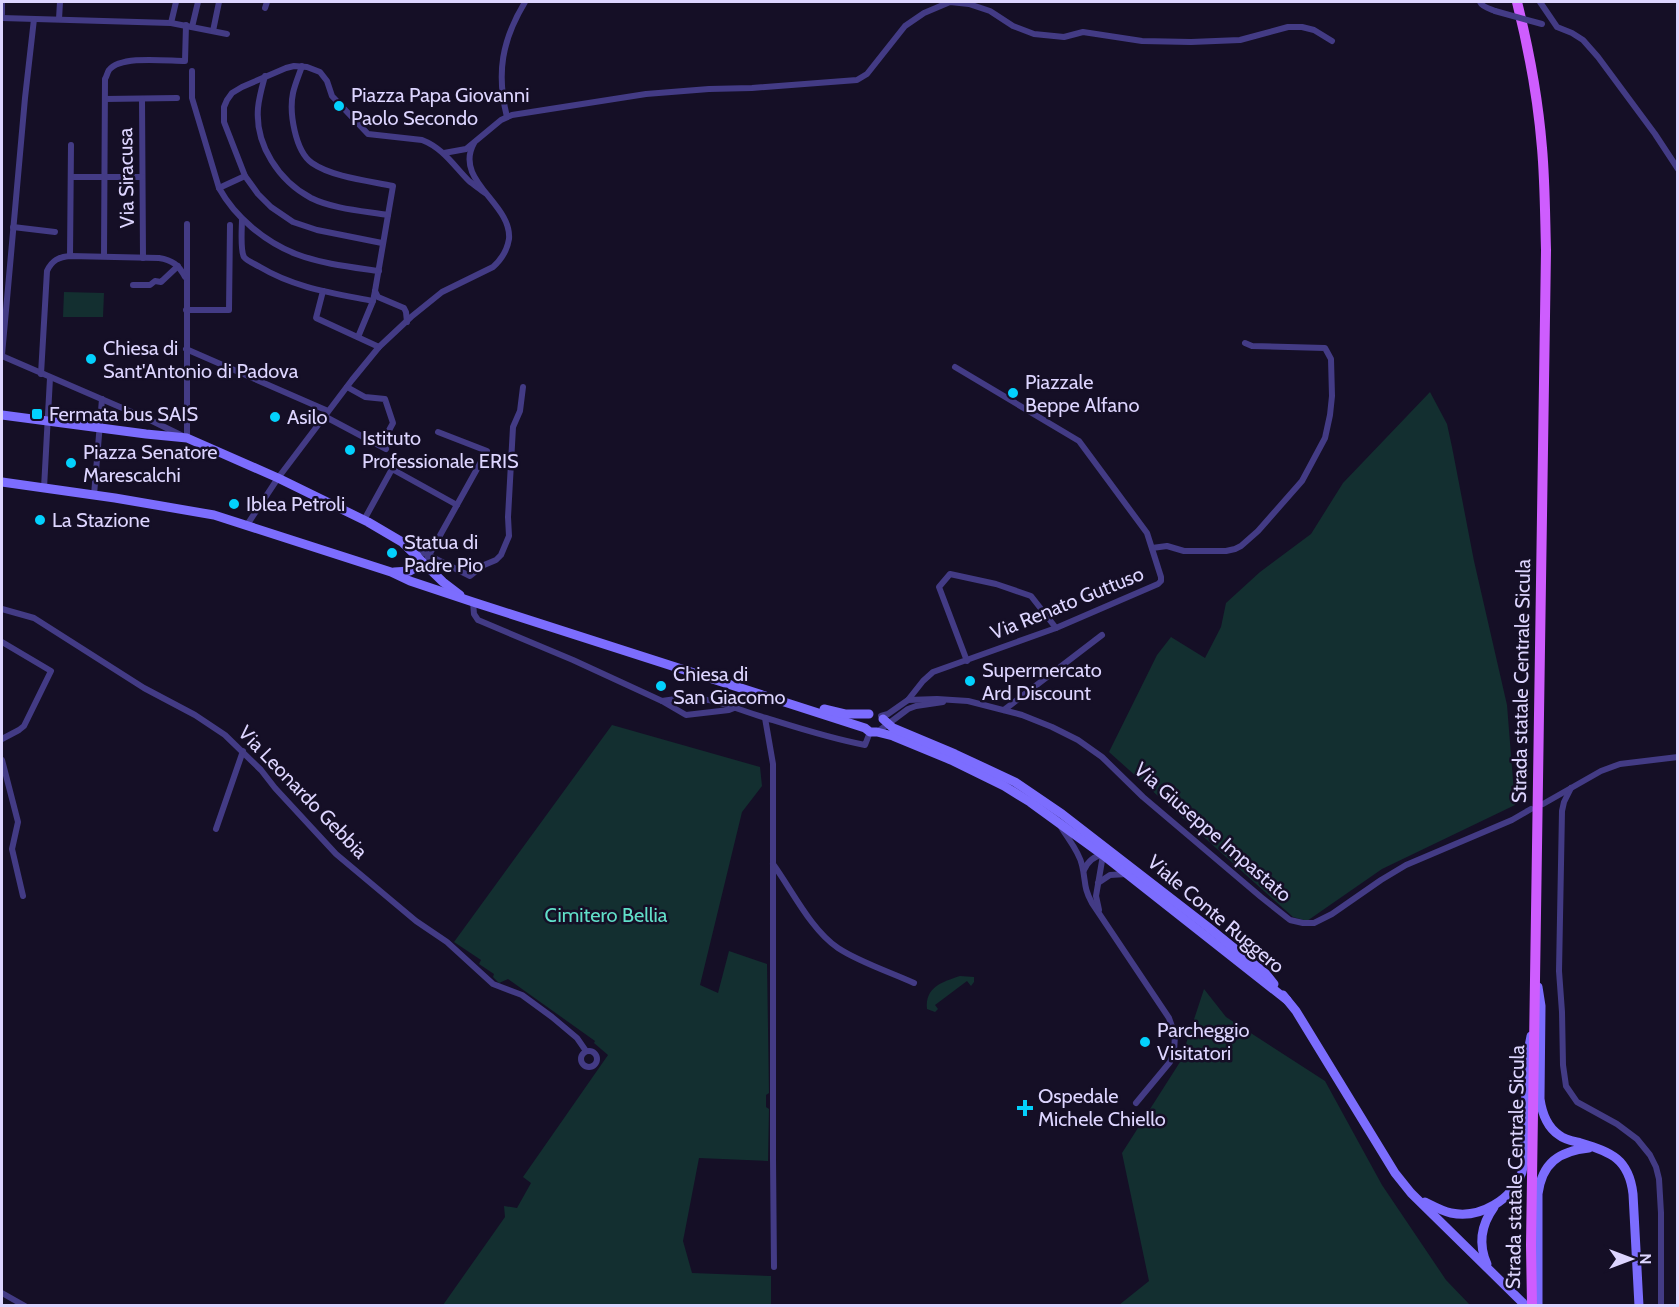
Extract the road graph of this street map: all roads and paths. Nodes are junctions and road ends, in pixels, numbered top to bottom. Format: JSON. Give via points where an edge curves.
{"nodes":[{"id":1,"x":2,"y":2,"type":"edge"},
{"id":2,"x":60,"y":2,"type":"edge"},
{"id":3,"x":176,"y":2,"type":"edge"},
{"id":4,"x":198,"y":2,"type":"edge"},
{"id":5,"x":219,"y":2,"type":"edge"},
{"id":6,"x":525,"y":2,"type":"edge"},
{"id":7,"x":1480,"y":2,"type":"edge"},
{"id":8,"x":1517,"y":2,"type":"edge"},
{"id":9,"x":1540,"y":2,"type":"edge"},
{"id":10,"x":2,"y":16,"type":"edge"},
{"id":11,"x":34,"y":19,"type":"junction"},
{"id":12,"x":59,"y":19,"type":"junction"},
{"id":13,"x":171,"y":23,"type":"junction"},
{"id":14,"x":189,"y":26,"type":"junction"},
{"id":15,"x":1557,"y":27,"type":"junction"},
{"id":16,"x":213,"y":31,"type":"junction"},
{"id":17,"x":227,"y":34,"type":"dead end"},
{"id":18,"x":1332,"y":41,"type":"dead end"},
{"id":19,"x":302,"y":66,"type":"junction"},
{"id":20,"x":192,"y":71,"type":"dead end"},
{"id":21,"x":265,"y":76,"type":"junction"},
{"id":22,"x":177,"y":98,"type":"dead end"},
{"id":23,"x":105,"y":99,"type":"junction"},
{"id":24,"x":142,"y":99,"type":"junction"},
{"id":25,"x":507,"y":117,"type":"junction"},
{"id":26,"x":474,"y":143,"type":"junction"},
{"id":27,"x":71,"y":146,"type":"dead end"},
{"id":28,"x":444,"y":153,"type":"junction"},
{"id":29,"x":1677,"y":169,"type":"edge"},
{"id":30,"x":245,"y":176,"type":"junction"},
{"id":31,"x":71,"y":177,"type":"junction"},
{"id":32,"x":104,"y":177,"type":"junction"},
{"id":33,"x":142,"y":177,"type":"junction"},
{"id":34,"x":219,"y":188,"type":"junction"},
{"id":35,"x":485,"y":193,"type":"junction"},
{"id":36,"x":388,"y":215,"type":"junction"},
{"id":37,"x":243,"y":219,"type":"junction"},
{"id":38,"x":187,"y":224,"type":"dead end"},
{"id":39,"x":230,"y":225,"type":"dead end"},
{"id":40,"x":13,"y":226,"type":"junction"},
{"id":41,"x":55,"y":232,"type":"dead end"},
{"id":42,"x":382,"y":243,"type":"junction"},
{"id":43,"x":70,"y":256,"type":"junction"},
{"id":44,"x":104,"y":256,"type":"junction"},
{"id":45,"x":143,"y":258,"type":"junction"},
{"id":46,"x":178,"y":266,"type":"junction"},
{"id":47,"x":379,"y":271,"type":"junction"},
{"id":48,"x":186,"y":284,"type":"junction"},
{"id":49,"x":133,"y":285,"type":"dead end"},
{"id":50,"x":323,"y":291,"type":"junction"},
{"id":51,"x":375,"y":291,"type":"junction"},
{"id":52,"x":372,"y":301,"type":"junction"},
{"id":53,"x":186,"y":310,"type":"junction"},
{"id":54,"x":407,"y":322,"type":"junction"},
{"id":55,"x":358,"y":337,"type":"junction"},
{"id":56,"x":1245,"y":343,"type":"dead end"},
{"id":57,"x":379,"y":347,"type":"junction"},
{"id":58,"x":186,"y":350,"type":"junction"},
{"id":59,"x":2,"y":355,"type":"edge"},
{"id":60,"x":955,"y":367,"type":"dead end"},
{"id":61,"x":41,"y":374,"type":"junction"},
{"id":62,"x":50,"y":378,"type":"junction"},
{"id":63,"x":347,"y":387,"type":"junction"},
{"id":64,"x":523,"y":387,"type":"dead end"},
{"id":65,"x":102,"y":399,"type":"junction"},
{"id":66,"x":326,"y":414,"type":"junction"},
{"id":67,"x":2,"y":415,"type":"edge"},
{"id":68,"x":43,"y":421,"type":"junction"},
{"id":69,"x":104,"y":429,"type":"junction"},
{"id":70,"x":438,"y":432,"type":"dead end"},
{"id":71,"x":387,"y":434,"type":"dead end"},
{"id":72,"x":187,"y":438,"type":"junction"},
{"id":73,"x":386,"y":449,"type":"dead end"},
{"id":74,"x":278,"y":478,"type":"junction"},
{"id":75,"x":2,"y":482,"type":"edge"},
{"id":76,"x":39,"y":487,"type":"junction"},
{"id":77,"x":94,"y":495,"type":"junction"},
{"id":78,"x":457,"y":505,"type":"junction"},
{"id":79,"x":364,"y":520,"type":"junction"},
{"id":80,"x":247,"y":525,"type":"junction"},
{"id":81,"x":402,"y":542,"type":"junction"},
{"id":82,"x":1152,"y":548,"type":"junction"},
{"id":83,"x":417,"y":556,"type":"junction"},
{"id":84,"x":427,"y":559,"type":"junction"},
{"id":85,"x":391,"y":572,"type":"junction"},
{"id":86,"x":470,"y":601,"type":"junction"},
{"id":87,"x":2,"y":609,"type":"edge"},
{"id":88,"x":1056,"y":628,"type":"junction"},
{"id":89,"x":1102,"y":635,"type":"dead end"},
{"id":90,"x":2,"y":642,"type":"edge"},
{"id":91,"x":967,"y":661,"type":"junction"},
{"id":92,"x":908,"y":700,"type":"junction"},
{"id":93,"x":955,"y":700,"type":"junction"},
{"id":94,"x":662,"y":701,"type":"junction"},
{"id":95,"x":786,"y":702,"type":"junction"},
{"id":96,"x":734,"y":708,"type":"junction"},
{"id":97,"x":1004,"y":710,"type":"junction"},
{"id":98,"x":765,"y":718,"type":"junction"},
{"id":99,"x":878,"y":726,"type":"junction"},
{"id":100,"x":2,"y":739,"type":"edge"},
{"id":101,"x":243,"y":752,"type":"junction"},
{"id":102,"x":1677,"y":757,"type":"edge"},
{"id":103,"x":2,"y":760,"type":"edge"},
{"id":104,"x":1570,"y":788,"type":"junction"},
{"id":105,"x":1046,"y":803,"type":"junction"},
{"id":106,"x":1543,"y":804,"type":"dead end"},
{"id":107,"x":1531,"y":809,"type":"dead end"},
{"id":108,"x":1057,"y":821,"type":"junction"},
{"id":109,"x":216,"y":829,"type":"dead end"},
{"id":110,"x":1103,"y":855,"type":"junction"},
{"id":111,"x":773,"y":863,"type":"junction"},
{"id":112,"x":1083,"y":874,"type":"junction"},
{"id":113,"x":1127,"y":874,"type":"junction"},
{"id":114,"x":1098,"y":884,"type":"junction"},
{"id":115,"x":22,"y":896,"type":"dead end"},
{"id":116,"x":1102,"y":919,"type":"junction"},
{"id":117,"x":1202,"y":922,"type":"junction"},
{"id":118,"x":1535,"y":972,"type":"junction"},
{"id":119,"x":914,"y":983,"type":"dead end"},
{"id":120,"x":1287,"y":1000,"type":"junction"},
{"id":121,"x":1534,"y":1019,"type":"junction"},
{"id":122,"x":586,"y":1051,"type":"dead end"},
{"id":123,"x":1137,"y":1102,"type":"dead end"},
{"id":124,"x":1594,"y":1147,"type":"junction"},
{"id":125,"x":1412,"y":1193,"type":"junction"},
{"id":126,"x":1495,"y":1205,"type":"junction"},
{"id":127,"x":774,"y":1267,"type":"dead end"},
{"id":128,"x":1488,"y":1268,"type":"junction"},
{"id":129,"x":1636,"y":1268,"type":"junction"},
{"id":130,"x":2,"y":1293,"type":"edge"},
{"id":131,"x":1528,"y":1304,"type":"edge"},
{"id":132,"x":25,"y":1305,"type":"edge"},
{"id":133,"x":1538,"y":1305,"type":"edge"},
{"id":134,"x":1633,"y":1305,"type":"edge"},
{"id":135,"x":1639,"y":1305,"type":"edge"},
{"id":136,"x":1661,"y":1305,"type":"edge"}],
"edges":[{"from":1,"to":10,"type":"street"},
{"from":2,"to":12,"type":"street"},
{"from":3,"to":13,"type":"street"},
{"from":4,"to":14,"type":"street"},
{"from":5,"to":16,"type":"street"},
{"from":6,"to":25,"type":"street","via":[[507,37],[502,62]]},
{"from":7,"to":15,"type":"street","bridge":true,"via":[[1495,11]]},
{"from":8,"to":118,"type":"main road","name":"Strada statale Centrale Sicula","via":[[1538,104],[1545,240]]},
{"from":9,"to":15,"type":"street"},
{"from":10,"to":11,"type":"street"},
{"from":11,"to":12,"type":"street"},
{"from":11,"to":40,"type":"street"},
{"from":12,"to":13,"type":"street"},
{"from":13,"to":14,"type":"street"},
{"from":14,"to":16,"type":"street"},
{"from":14,"to":23,"type":"street","via":[[185,61],[128,61],[117,65],[109,70],[105,80]]},
{"from":15,"to":29,"type":"street","via":[[1583,40],[1591,49]]},
{"from":16,"to":17,"type":"street"},
{"from":18,"to":25,"type":"street","via":[[1302,27],[1240,40],[1191,42],[1142,41],[1083,32],[1064,37],[1034,34],[990,11],[950,2],[904,26],[867,74],[857,80],[646,94]]},
{"from":19,"to":21,"type":"street"},
{"from":19,"to":28,"type":"street","via":[[320,72],[332,96],[368,134],[422,141]]},
{"from":19,"to":36,"type":"street","via":[[291,106],[296,134],[306,157],[336,173],[393,186]]},
{"from":20,"to":34,"type":"street","via":[[192,98]]},
{"from":21,"to":30,"type":"street","via":[[232,93],[225,107],[224,122]]},
{"from":21,"to":36,"type":"street","via":[[258,107],[259,128],[277,169],[298,190],[323,203]]},
{"from":22,"to":24,"type":"street"},
{"from":23,"to":24,"type":"street"},
{"from":23,"to":32,"type":"street"},
{"from":24,"to":33,"type":"street","name":"Via Siracusa"},
{"from":25,"to":26,"type":"street"},
{"from":26,"to":28,"type":"street","via":[[466,149]]},
{"from":26,"to":35,"type":"street","via":[[471,168]]},
{"from":27,"to":31,"type":"street"},
{"from":28,"to":35,"type":"street"},
{"from":30,"to":34,"type":"street"},
{"from":30,"to":42,"type":"street","via":[[271,207],[293,222]]},
{"from":31,"to":32,"type":"street"},
{"from":31,"to":43,"type":"street"},
{"from":32,"to":33,"type":"street"},
{"from":32,"to":44,"type":"street"},
{"from":33,"to":45,"type":"street","name":"Via Siracusa"},
{"from":34,"to":37,"type":"street"},
{"from":35,"to":54,"type":"street","via":[[502,213],[509,232],[501,261],[442,292]]},
{"from":36,"to":42,"type":"street"},
{"from":37,"to":47,"type":"street","via":[[296,254]]},
{"from":37,"to":50,"type":"street","via":[[242,252],[246,259],[293,284]]},
{"from":38,"to":48,"type":"street"},
{"from":39,"to":53,"type":"street","via":[[230,310]]},
{"from":40,"to":41,"type":"street"},
{"from":40,"to":59,"type":"street"},
{"from":42,"to":47,"type":"street"},
{"from":43,"to":44,"type":"street"},
{"from":43,"to":61,"type":"street","via":[[55,260],[47,271]]},
{"from":44,"to":45,"type":"street"},
{"from":45,"to":46,"type":"street","via":[[167,260]]},
{"from":46,"to":48,"type":"street"},
{"from":46,"to":49,"type":"street","via":[[160,282]]},
{"from":47,"to":51,"type":"street"},
{"from":48,"to":53,"type":"street"},
{"from":50,"to":52,"type":"street"},
{"from":50,"to":55,"type":"street","via":[[316,318]]},
{"from":51,"to":52,"type":"street"},
{"from":51,"to":54,"type":"street","via":[[378,297],[404,308]]},
{"from":52,"to":55,"type":"street"},
{"from":53,"to":58,"type":"street"},
{"from":54,"to":57,"type":"street"},
{"from":55,"to":57,"type":"street"},
{"from":56,"to":82,"type":"street","via":[[1325,348],[1331,359],[1332,396],[1324,438],[1302,482],[1241,546],[1226,551]]},
{"from":57,"to":63,"type":"street"},
{"from":58,"to":66,"type":"street"},
{"from":58,"to":72,"type":"street"},
{"from":59,"to":61,"type":"street"},
{"from":60,"to":82,"type":"street","name":"Via Renato Guttuso","via":[[1078,441],[1147,533]]},
{"from":61,"to":62,"type":"street"},
{"from":62,"to":65,"type":"street"},
{"from":62,"to":68,"type":"street"},
{"from":63,"to":66,"type":"street"},
{"from":63,"to":71,"type":"street","via":[[365,397],[385,399],[393,423]]},
{"from":64,"to":84,"type":"street","via":[[513,427],[509,536],[501,555],[470,576]]},
{"from":65,"to":69,"type":"street"},
{"from":65,"to":72,"type":"street"},
{"from":66,"to":73,"type":"street"},
{"from":66,"to":74,"type":"street"},
{"from":67,"to":68,"type":"main road"},
{"from":68,"to":69,"type":"main road"},
{"from":68,"to":76,"type":"street"},
{"from":69,"to":72,"type":"main road"},
{"from":69,"to":77,"type":"street"},
{"from":70,"to":78,"type":"street","via":[[487,451]]},
{"from":72,"to":74,"type":"main road"},
{"from":74,"to":79,"type":"main road"},
{"from":74,"to":80,"type":"street"},
{"from":75,"to":76,"type":"main road"},
{"from":76,"to":77,"type":"main road"},
{"from":77,"to":80,"type":"main road","via":[[214,515]]},
{"from":78,"to":79,"type":"street","via":[[392,469]]},
{"from":78,"to":84,"type":"street"},
{"from":79,"to":81,"type":"main road"},
{"from":80,"to":85,"type":"main road"},
{"from":81,"to":83,"type":"main road"},
{"from":81,"to":84,"type":"street"},
{"from":82,"to":88,"type":"street","name":"Via Renato Guttuso","via":[[1161,577],[1158,584]]},
{"from":83,"to":84,"type":"main road"},
{"from":83,"to":85,"type":"main road","via":[[415,568]]},
{"from":84,"to":86,"type":"main road","via":[[443,582]]},
{"from":85,"to":86,"type":"main road"},
{"from":86,"to":94,"type":"street","via":[[478,620]]},
{"from":86,"to":95,"type":"main road"},
{"from":87,"to":101,"type":"street","name":"Via Leonardo Gebbia","via":[[34,618],[58,632],[144,688],[195,715]]},
{"from":88,"to":91,"type":"street","name":"Via Renato Guttuso"},
{"from":88,"to":91,"type":"street","via":[[1031,596],[950,574],[939,586]]},
{"from":89,"to":97,"type":"street"},
{"from":90,"to":100,"type":"street","via":[[51,671],[24,726]]},
{"from":91,"to":92,"type":"street","name":"Via Renato Guttuso","via":[[933,672]]},
{"from":92,"to":93,"type":"street"},
{"from":92,"to":99,"type":"street"},
{"from":93,"to":97,"type":"street","name":"Via Giuseppe Impastato"},
{"from":93,"to":99,"type":"street","via":[[916,706]]},
{"from":94,"to":96,"type":"street","via":[[692,697]]},
{"from":94,"to":96,"type":"street","via":[[686,715]]},
{"from":95,"to":99,"type":"main road"},
{"from":95,"to":99,"type":"main road","via":[[845,714],[869,714],[864,721]]},
{"from":96,"to":98,"type":"street"},
{"from":97,"to":107,"type":"street","name":"Via Giuseppe Impastato","via":[[1052,726],[1102,757],[1143,797],[1262,897],[1290,920],[1303,923],[1314,923],[1332,914],[1406,865]]},
{"from":98,"to":99,"type":"street","via":[[865,746]]},
{"from":98,"to":111,"type":"street","via":[[773,764]]},
{"from":99,"to":105,"type":"main road","name":"Viale Conte Ruggero","via":[[997,772]]},
{"from":99,"to":108,"type":"main road","name":"Viale Conte Ruggero","via":[[1004,786]]},
{"from":101,"to":109,"type":"street"},
{"from":101,"to":122,"type":"street","name":"Via Leonardo Gebbia","via":[[336,854],[447,942],[493,984],[522,995],[552,1017]]},
{"from":102,"to":104,"type":"street","via":[[1620,764]]},
{"from":103,"to":115,"type":"street","via":[[18,822],[12,849]]},
{"from":104,"to":106,"type":"street"},
{"from":104,"to":136,"type":"street","via":[[1562,811],[1559,892],[1566,1086],[1577,1102],[1637,1139],[1656,1167],[1661,1213]]},
{"from":105,"to":110,"type":"street"},
{"from":105,"to":117,"type":"main road","name":"Viale Conte Ruggero"},
{"from":108,"to":110,"type":"main road","name":"Viale Conte Ruggero"},
{"from":108,"to":112,"type":"street","via":[[1077,852]]},
{"from":110,"to":112,"type":"street","via":[[1096,856]]},
{"from":110,"to":113,"type":"main road","name":"Viale Conte Ruggero"},
{"from":110,"to":114,"type":"street"},
{"from":110,"to":117,"type":"street"},
{"from":111,"to":119,"type":"street","via":[[818,928],[838,948]]},
{"from":111,"to":127,"type":"street"},
{"from":112,"to":116,"type":"street","via":[[1086,893]]},
{"from":113,"to":114,"type":"street","via":[[1110,874]]},
{"from":113,"to":120,"type":"main road","name":"Viale Conte Ruggero"},
{"from":114,"to":116,"type":"street","via":[[1096,896]]},
{"from":116,"to":123,"type":"street","via":[[1169,1018],[1175,1035],[1170,1062]]},
{"from":117,"to":120,"type":"main road","name":"Viale Conte Ruggero","via":[[1266,974]]},
{"from":118,"to":121,"type":"main road","name":"Strada statale Centrale Sicula"},
{"from":118,"to":124,"type":"main road","via":[[1541,1006],[1540,1099],[1544,1117],[1561,1137]]},
{"from":120,"to":125,"type":"main road","via":[[1395,1173]]},
{"from":121,"to":126,"type":"main road","via":[[1527,1057],[1522,1172],[1515,1186]]},
{"from":121,"to":131,"type":"main road","name":"Strada statale Centrale Sicula"},
{"from":124,"to":129,"type":"main road","via":[[1616,1157],[1632,1183]]},
{"from":124,"to":133,"type":"main road","via":[[1559,1156],[1539,1182]]},
{"from":125,"to":126,"type":"main road","via":[[1450,1213],[1472,1213]]},
{"from":125,"to":128,"type":"main road"},
{"from":126,"to":128,"type":"main road","via":[[1482,1227],[1483,1255]]},
{"from":128,"to":131,"type":"main road"},
{"from":129,"to":134,"type":"main road"},
{"from":129,"to":135,"type":"main road"},
{"from":130,"to":132,"type":"street"}]}
